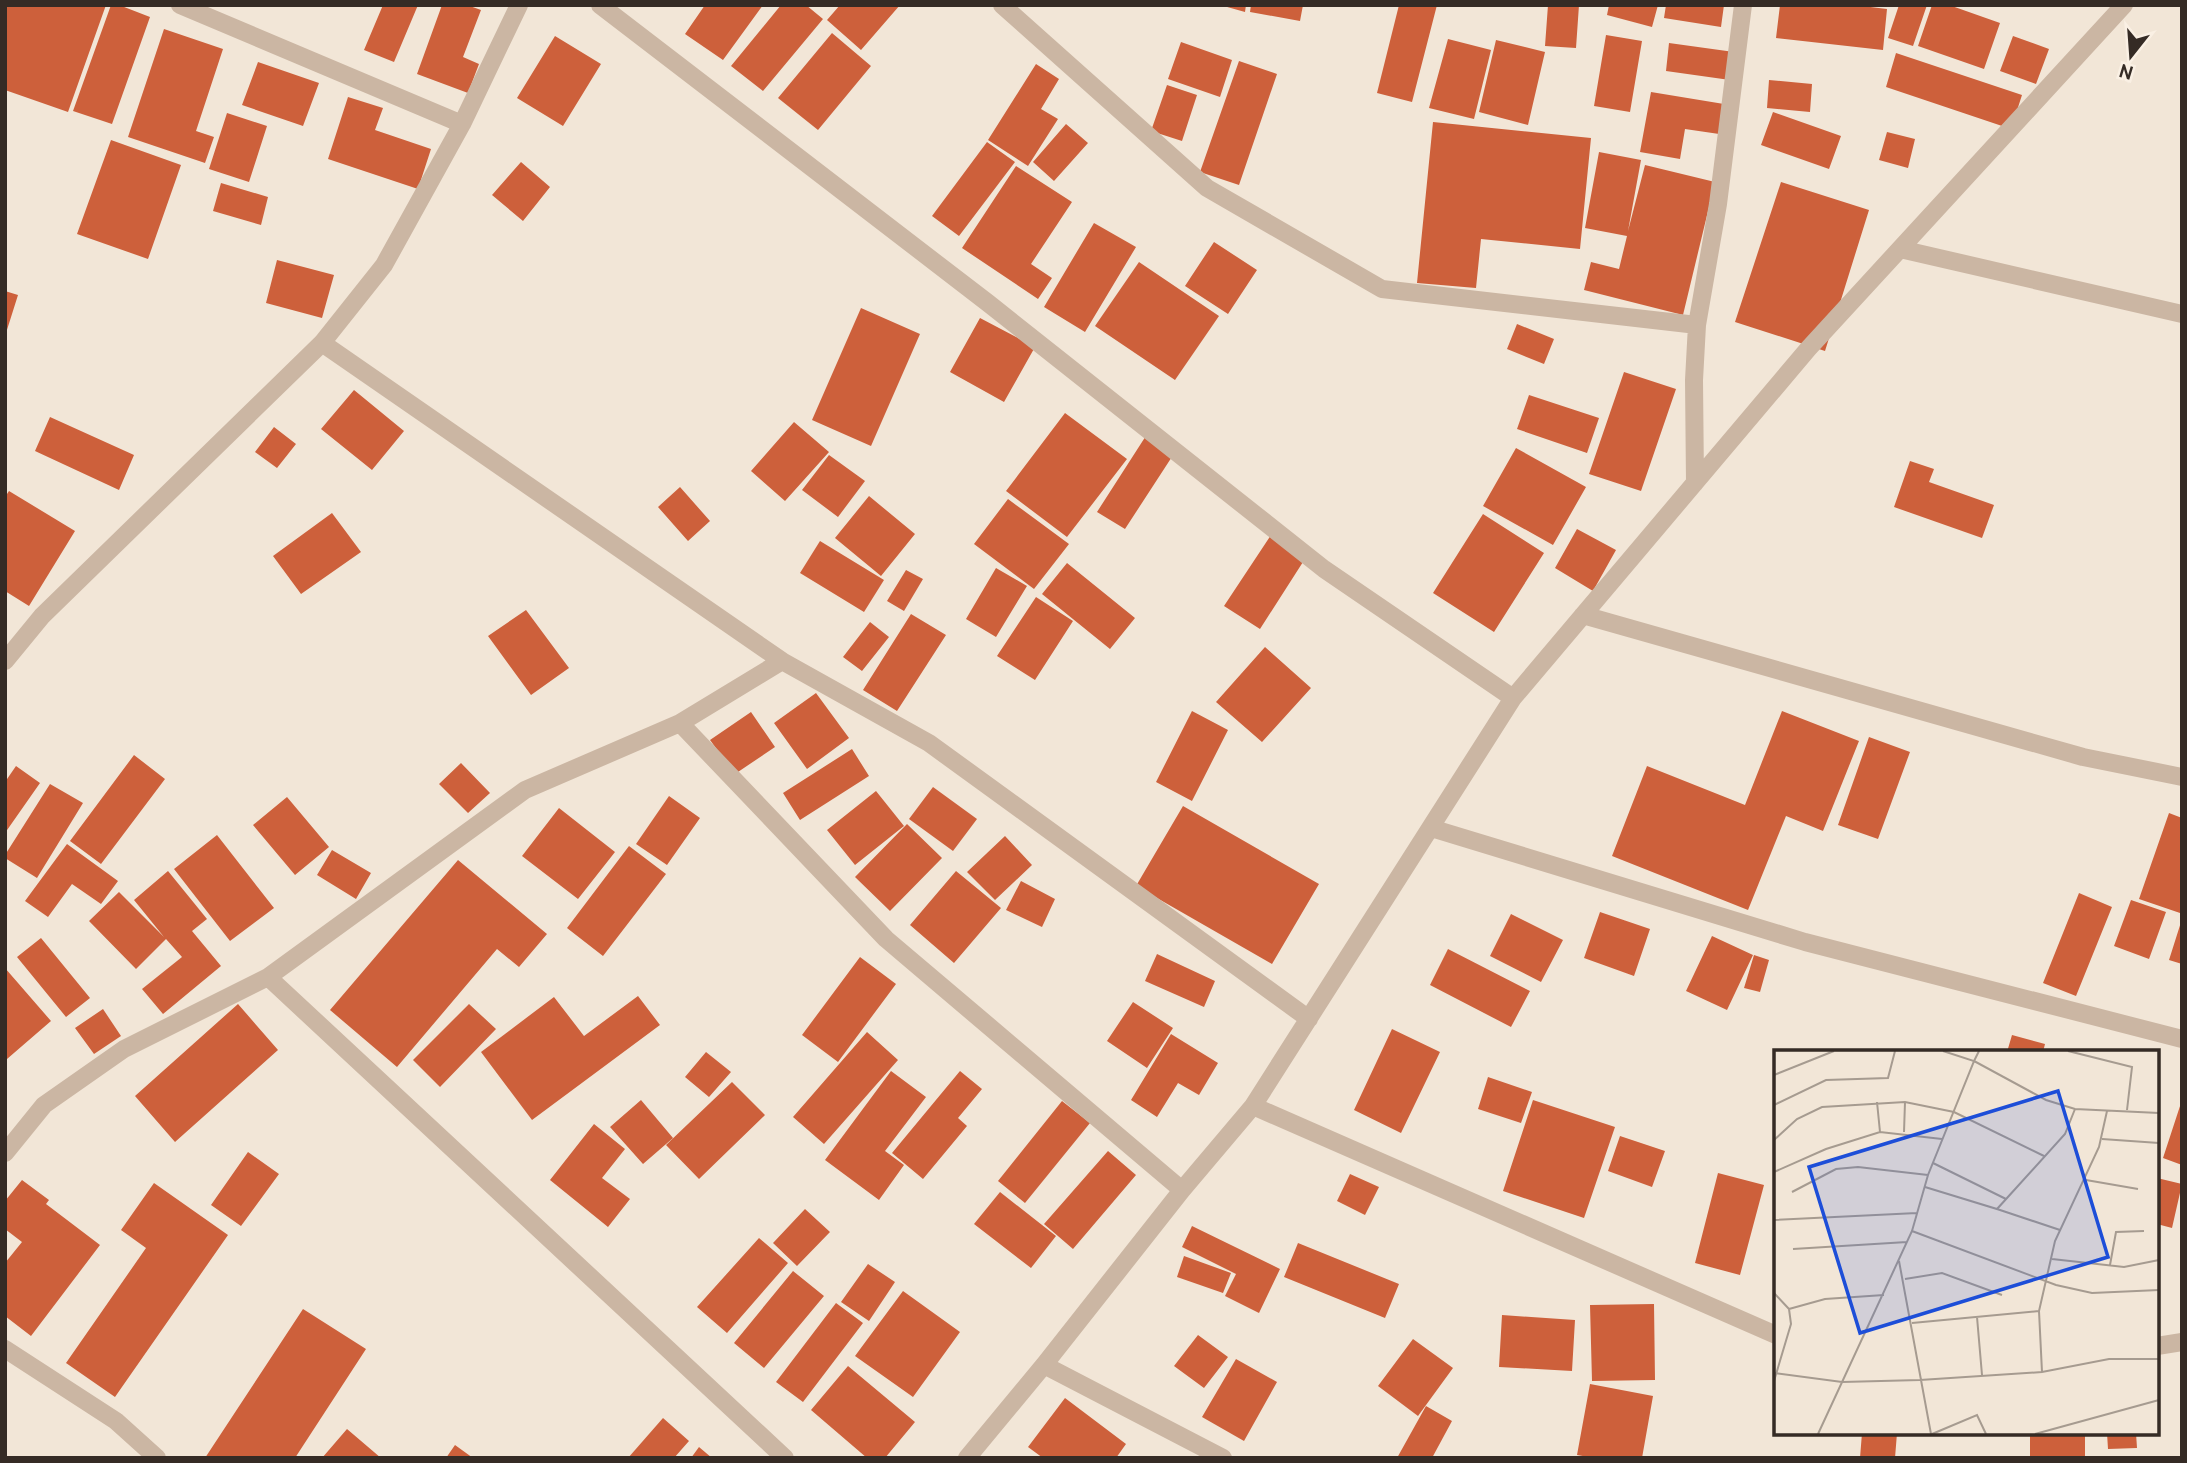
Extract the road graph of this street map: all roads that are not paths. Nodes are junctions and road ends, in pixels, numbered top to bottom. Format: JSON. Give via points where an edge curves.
{"nodes":[{"id":1,"x":180,"y":5,"type":"edge"},
{"id":2,"x":519,"y":5,"type":"edge"},
{"id":3,"x":600,"y":5,"type":"edge"},
{"id":4,"x":1002,"y":5,"type":"edge"},
{"id":5,"x":1742,"y":5,"type":"edge"},
{"id":6,"x":2124,"y":5,"type":"edge"},
{"id":7,"x":462,"y":124,"type":"junction"},
{"id":8,"x":1900,"y":249,"type":"junction"},
{"id":9,"x":2182,"y":314,"type":"edge"},
{"id":10,"x":1697,"y":325,"type":"junction"},
{"id":11,"x":322,"y":343,"type":"junction"},
{"id":12,"x":1695,"y":483,"type":"junction"},
{"id":13,"x":1583,"y":615,"type":"junction"},
{"id":14,"x":5,"y":661,"type":"edge"},
{"id":15,"x":782,"y":661,"type":"junction"},
{"id":16,"x":1513,"y":698,"type":"junction"},
{"id":17,"x":680,"y":723,"type":"junction"},
{"id":18,"x":2182,"y":777,"type":"edge"},
{"id":19,"x":1431,"y":828,"type":"junction"},
{"id":20,"x":268,"y":977,"type":"junction"},
{"id":21,"x":1308,"y":1019,"type":"junction"},
{"id":22,"x":2182,"y":1039,"type":"edge"},
{"id":23,"x":1253,"y":1106,"type":"junction"},
{"id":24,"x":5,"y":1153,"type":"edge"},
{"id":25,"x":1182,"y":1190,"type":"junction"},
{"id":26,"x":1774,"y":1334,"type":"edge"},
{"id":27,"x":2182,"y":1342,"type":"edge"},
{"id":28,"x":2159,"y":1346,"type":"edge"},
{"id":29,"x":5,"y":1349,"type":"edge"},
{"id":30,"x":1044,"y":1365,"type":"junction"},
{"id":31,"x":157,"y":1458,"type":"edge"},
{"id":32,"x":785,"y":1458,"type":"edge"},
{"id":33,"x":967,"y":1458,"type":"edge"},
{"id":34,"x":1223,"y":1458,"type":"edge"}],
"edges":[{"from":1,"to":7,"type":"street"},
{"from":2,"to":7,"type":"street"},
{"from":3,"to":16,"type":"street","via":[[1324,569]]},
{"from":4,"to":10,"type":"street","via":[[1207,188],[1382,289]]},
{"from":5,"to":10,"type":"street","via":[[1718,204]]},
{"from":6,"to":8,"type":"street"},
{"from":7,"to":11,"type":"street","via":[[384,265]]},
{"from":8,"to":9,"type":"street"},
{"from":8,"to":12,"type":"street"},
{"from":10,"to":12,"type":"street"},
{"from":11,"to":14,"type":"street","via":[[41,616]]},
{"from":11,"to":15,"type":"street"},
{"from":12,"to":13,"type":"street"},
{"from":13,"to":16,"type":"street"},
{"from":13,"to":18,"type":"street","via":[[2083,757]]},
{"from":15,"to":17,"type":"street"},
{"from":15,"to":21,"type":"street","via":[[929,744]]},
{"from":16,"to":19,"type":"street"},
{"from":17,"to":20,"type":"street","via":[[525,790]]},
{"from":17,"to":25,"type":"street","via":[[886,939]]},
{"from":19,"to":21,"type":"street"},
{"from":19,"to":22,"type":"street","via":[[1805,942]]},
{"from":20,"to":24,"type":"street","via":[[124,1049],[44,1105]]},
{"from":20,"to":32,"type":"street"},
{"from":21,"to":23,"type":"street"},
{"from":23,"to":25,"type":"street"},
{"from":23,"to":26,"type":"street"},
{"from":25,"to":30,"type":"street"},
{"from":27,"to":28,"type":"street"},
{"from":29,"to":31,"type":"street","via":[[116,1421]]},
{"from":30,"to":33,"type":"street"},
{"from":30,"to":34,"type":"street"}]}
